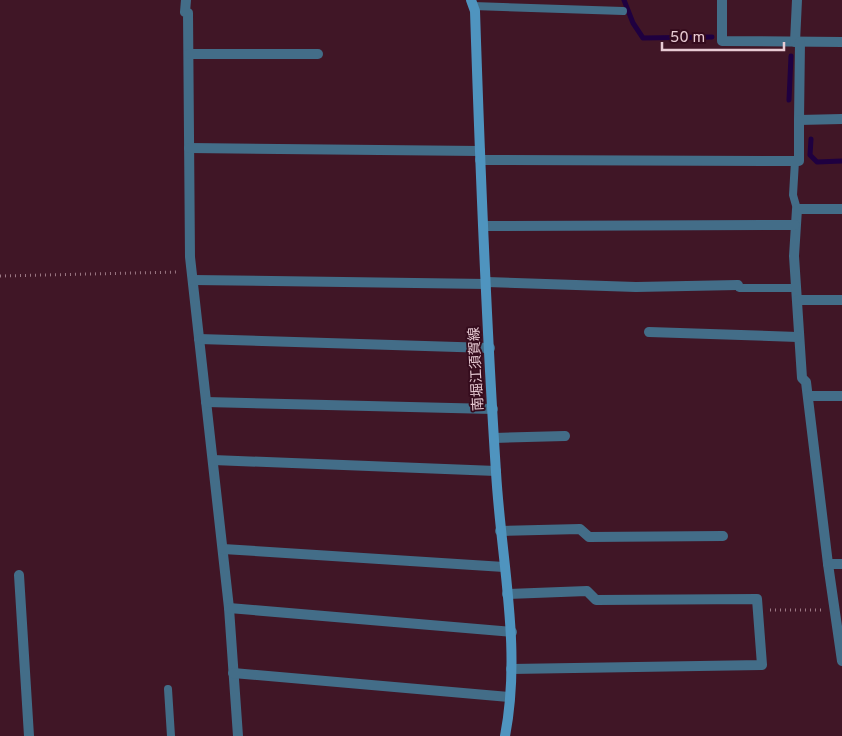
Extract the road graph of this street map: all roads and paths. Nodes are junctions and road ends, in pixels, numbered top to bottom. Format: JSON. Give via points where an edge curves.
{"nodes":[{"id":1,"x":186,"y":0,"type":"edge"},
{"id":2,"x":722,"y":0,"type":"edge"},
{"id":3,"x":797,"y":0,"type":"edge"},
{"id":4,"x":472,"y":3,"type":"edge"},
{"id":5,"x":623,"y":11,"type":"dead end"},
{"id":6,"x":798,"y":42,"type":"junction"},
{"id":7,"x":842,"y":42,"type":"edge"},
{"id":8,"x":189,"y":54,"type":"junction"},
{"id":9,"x":318,"y":54,"type":"dead end"},
{"id":10,"x":842,"y":119,"type":"edge"},
{"id":11,"x":800,"y":120,"type":"junction"},
{"id":12,"x":189,"y":148,"type":"junction"},
{"id":13,"x":480,"y":155,"type":"junction"},
{"id":14,"x":795,"y":161,"type":"junction"},
{"id":15,"x":797,"y":209,"type":"junction"},
{"id":16,"x":842,"y":209,"type":"edge"},
{"id":17,"x":795,"y":225,"type":"junction"},
{"id":18,"x":485,"y":226,"type":"junction"},
{"id":19,"x":0,"y":276,"type":"edge"},
{"id":20,"x":192,"y":276,"type":"junction"},
{"id":21,"x":487,"y":283,"type":"junction"},
{"id":22,"x":738,"y":286,"type":"joint"},
{"id":23,"x":795,"y":288,"type":"junction"},
{"id":24,"x":798,"y":300,"type":"junction"},
{"id":25,"x":842,"y":300,"type":"edge"},
{"id":26,"x":649,"y":332,"type":"dead end"},
{"id":27,"x":798,"y":337,"type":"junction"},
{"id":28,"x":199,"y":339,"type":"junction"},
{"id":29,"x":490,"y":348,"type":"junction"},
{"id":30,"x":808,"y":396,"type":"junction"},
{"id":31,"x":842,"y":396,"type":"edge"},
{"id":32,"x":206,"y":402,"type":"junction"},
{"id":33,"x":494,"y":409,"type":"junction"},
{"id":34,"x":565,"y":436,"type":"dead end"},
{"id":35,"x":494,"y":438,"type":"junction"},
{"id":36,"x":213,"y":460,"type":"junction"},
{"id":37,"x":496,"y":471,"type":"junction"},
{"id":38,"x":500,"y":531,"type":"junction"},
{"id":39,"x":722,"y":536,"type":"dead end"},
{"id":40,"x":222,"y":549,"type":"junction"},
{"id":41,"x":828,"y":564,"type":"junction"},
{"id":42,"x":842,"y":564,"type":"edge"},
{"id":43,"x":504,"y":567,"type":"junction"},
{"id":44,"x":19,"y":575,"type":"dead end"},
{"id":45,"x":507,"y":594,"type":"junction"},
{"id":46,"x":229,"y":608,"type":"junction"},
{"id":47,"x":757,"y":610,"type":"junction"},
{"id":48,"x":834,"y":610,"type":"junction"},
{"id":49,"x":512,"y":632,"type":"junction"},
{"id":50,"x":842,"y":661,"type":"edge"},
{"id":51,"x":511,"y":668,"type":"junction"},
{"id":52,"x":233,"y":673,"type":"junction"},
{"id":53,"x":168,"y":689,"type":"dead end"},
{"id":54,"x":509,"y":698,"type":"junction"},
{"id":55,"x":29,"y":736,"type":"edge"},
{"id":56,"x":171,"y":736,"type":"edge"},
{"id":57,"x":238,"y":736,"type":"edge"},
{"id":58,"x":505,"y":736,"type":"edge"}],
"edges":[{"from":1,"to":8,"type":"street"},
{"from":2,"to":6,"type":"street","via":[[722,41]]},
{"from":3,"to":6,"type":"street"},
{"from":4,"to":5,"type":"lane"},
{"from":4,"to":13,"type":"main road","name":"南堀江須賀線"},
{"from":6,"to":7,"type":"street"},
{"from":6,"to":11,"type":"street"},
{"from":8,"to":9,"type":"street"},
{"from":8,"to":12,"type":"street"},
{"from":10,"to":11,"type":"street"},
{"from":11,"to":14,"type":"street","via":[[800,161]]},
{"from":12,"to":13,"type":"street"},
{"from":12,"to":20,"type":"street"},
{"from":13,"to":14,"type":"street"},
{"from":13,"to":18,"type":"main road","name":"南堀江須賀線"},
{"from":14,"to":15,"type":"lane","via":[[793,195]]},
{"from":15,"to":16,"type":"street"},
{"from":15,"to":17,"type":"street"},
{"from":17,"to":18,"type":"street"},
{"from":17,"to":23,"type":"street"},
{"from":18,"to":21,"type":"main road","name":"南堀江須賀線"},
{"from":19,"to":20,"type":"path"},
{"from":20,"to":21,"type":"street"},
{"from":20,"to":28,"type":"street"},
{"from":21,"to":22,"type":"street"},
{"from":21,"to":29,"type":"main road","name":"南堀江須賀線"},
{"from":22,"to":23,"type":"lane"},
{"from":23,"to":24,"type":"street"},
{"from":24,"to":25,"type":"street"},
{"from":24,"to":27,"type":"street"},
{"from":26,"to":27,"type":"street"},
{"from":27,"to":30,"type":"street","via":[[802,378],[806,382]]},
{"from":28,"to":29,"type":"street"},
{"from":28,"to":32,"type":"street"},
{"from":29,"to":33,"type":"main road","name":"南堀江須賀線"},
{"from":30,"to":31,"type":"street"},
{"from":30,"to":41,"type":"street"},
{"from":32,"to":33,"type":"street"},
{"from":32,"to":36,"type":"street"},
{"from":33,"to":35,"type":"main road","name":"南堀江須賀線"},
{"from":34,"to":35,"type":"street"},
{"from":35,"to":37,"type":"main road","name":"南堀江須賀線"},
{"from":36,"to":37,"type":"street"},
{"from":36,"to":40,"type":"street"},
{"from":37,"to":38,"type":"main road","name":"南堀江須賀線"},
{"from":38,"to":39,"type":"street","via":[[580,529],[589,537]]},
{"from":38,"to":43,"type":"main road","name":"南堀江須賀線"},
{"from":40,"to":43,"type":"street"},
{"from":40,"to":46,"type":"street"},
{"from":41,"to":42,"type":"street"},
{"from":41,"to":48,"type":"street"},
{"from":43,"to":45,"type":"main road","name":"南堀江須賀線"},
{"from":44,"to":55,"type":"street"},
{"from":45,"to":47,"type":"street","via":[[587,592],[596,600],[757,599]]},
{"from":45,"to":49,"type":"main road","name":"南堀江須賀線"},
{"from":46,"to":49,"type":"street"},
{"from":46,"to":52,"type":"street"},
{"from":47,"to":48,"type":"path"},
{"from":47,"to":51,"type":"street","via":[[762,665]]},
{"from":48,"to":50,"type":"street"},
{"from":49,"to":51,"type":"main road","name":"南堀江須賀線"},
{"from":51,"to":54,"type":"main road","name":"南堀江須賀線"},
{"from":52,"to":54,"type":"street"},
{"from":52,"to":57,"type":"street"},
{"from":53,"to":56,"type":"lane"},
{"from":54,"to":58,"type":"main road","name":"南堀江須賀線"}]}
